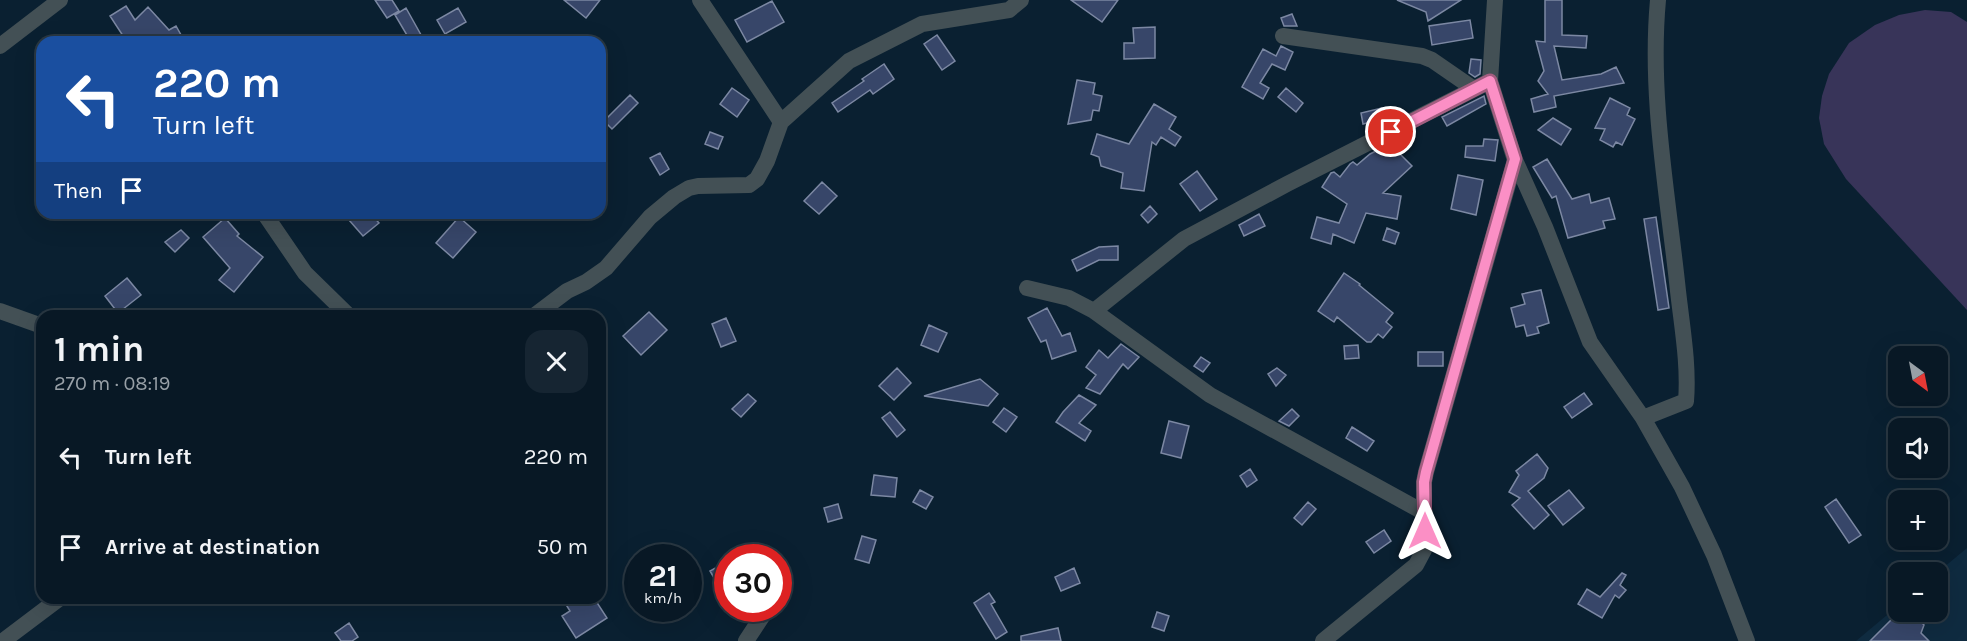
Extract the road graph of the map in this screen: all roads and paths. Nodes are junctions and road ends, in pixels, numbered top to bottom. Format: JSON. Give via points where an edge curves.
{"nodes":[{"id":1,"x":60,"y":0,"type":"edge"},
{"id":2,"x":700,"y":0,"type":"edge"},
{"id":3,"x":1021,"y":0,"type":"edge"},
{"id":4,"x":1495,"y":0,"type":"edge"},
{"id":5,"x":1658,"y":0,"type":"edge"},
{"id":6,"x":1283,"y":36,"type":"dead end"},
{"id":7,"x":0,"y":46,"type":"edge"},
{"id":8,"x":1490,"y":81,"type":"junction"},
{"id":9,"x":1474,"y":89,"type":"junction"},
{"id":10,"x":782,"y":122,"type":"junction"},
{"id":11,"x":1515,"y":159,"type":"junction"},
{"id":12,"x":268,"y":219,"type":"edge"},
{"id":13,"x":1028,"y":288,"type":"dead end"},
{"id":14,"x":343,"y":310,"type":"edge"},
{"id":15,"x":542,"y":310,"type":"edge"},
{"id":16,"x":0,"y":311,"type":"edge"},
{"id":17,"x":1094,"y":311,"type":"junction"},
{"id":18,"x":36,"y":324,"type":"edge"},
{"id":19,"x":1644,"y":418,"type":"junction"},
{"id":20,"x":1425,"y":513,"type":"junction"},
{"id":21,"x":52,"y":604,"type":"edge"},
{"id":22,"x":758,"y":622,"type":"edge"},
{"id":23,"x":3,"y":641,"type":"edge"},
{"id":24,"x":746,"y":641,"type":"edge"},
{"id":25,"x":1323,"y":641,"type":"edge"},
{"id":26,"x":1747,"y":641,"type":"edge"}],
"edges":[{"from":1,"to":7,"type":"street"},
{"from":2,"to":10,"type":"street"},
{"from":3,"to":10,"type":"street","via":[[1010,10],[922,24],[849,61]]},
{"from":4,"to":8,"type":"street"},
{"from":5,"to":19,"type":"street","via":[[1654,40],[1659,128],[1687,390],[1686,401]]},
{"from":6,"to":9,"type":"street","via":[[1422,56]]},
{"from":8,"to":9,"type":"street"},
{"from":8,"to":11,"type":"street"},
{"from":9,"to":17,"type":"street","via":[[1177,243]]},
{"from":10,"to":15,"type":"street","via":[[757,179],[748,185],[698,186],[674,196],[650,217],[606,268]]},
{"from":11,"to":19,"type":"street","via":[[1590,342]]},
{"from":11,"to":20,"type":"street","via":[[1426,472]]},
{"from":12,"to":14,"type":"street","via":[[305,273]]},
{"from":13,"to":17,"type":"street","via":[[1069,298]]},
{"from":16,"to":18,"type":"street"},
{"from":17,"to":20,"type":"street","via":[[1210,396]]},
{"from":19,"to":26,"type":"street","via":[[1683,487]]},
{"from":20,"to":25,"type":"street","via":[[1424,550],[1416,565]]},
{"from":21,"to":23,"type":"street"},
{"from":22,"to":24,"type":"street"}]}
